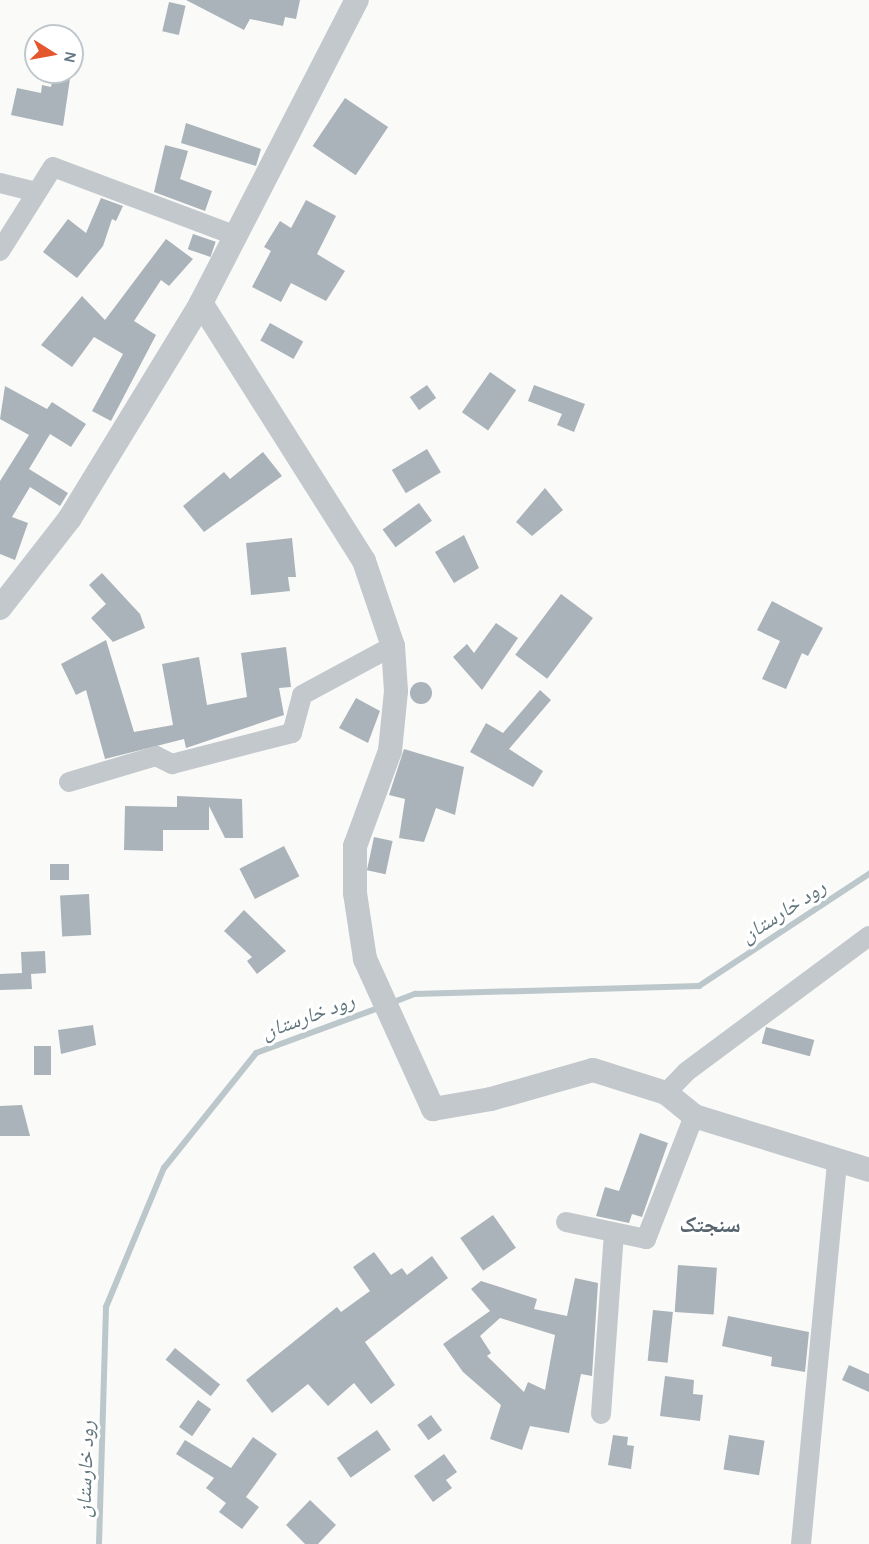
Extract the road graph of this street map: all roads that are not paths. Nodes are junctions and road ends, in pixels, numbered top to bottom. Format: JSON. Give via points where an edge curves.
{"nodes":[{"id":1,"x":352,"y":2,"type":"edge"},
{"id":2,"x":0,"y":183,"type":"edge"},
{"id":3,"x":36,"y":192,"type":"junction"},
{"id":4,"x":237,"y":236,"type":"junction"},
{"id":5,"x":0,"y":251,"type":"edge"},
{"id":6,"x":201,"y":303,"type":"junction"},
{"id":7,"x":0,"y":608,"type":"edge"},
{"id":8,"x":393,"y":646,"type":"junction"},
{"id":9,"x":69,"y":782,"type":"dead end"},
{"id":10,"x":869,"y":936,"type":"edge"},
{"id":11,"x":666,"y":1093,"type":"junction"},
{"id":12,"x":694,"y":1116,"type":"junction"},
{"id":13,"x":837,"y":1162,"type":"junction"},
{"id":14,"x":869,"y":1170,"type":"edge"},
{"id":15,"x":567,"y":1222,"type":"dead end"},
{"id":16,"x":614,"y":1233,"type":"junction"},
{"id":17,"x":601,"y":1414,"type":"dead end"},
{"id":18,"x":801,"y":1544,"type":"edge"}],
"edges":[{"from":1,"to":4,"type":"street"},
{"from":2,"to":3,"type":"street"},
{"from":3,"to":4,"type":"street","via":[[53,167]]},
{"from":3,"to":5,"type":"street"},
{"from":4,"to":6,"type":"street"},
{"from":6,"to":7,"type":"street","via":[[70,518]]},
{"from":6,"to":8,"type":"street","via":[[364,561]]},
{"from":8,"to":9,"type":"street","via":[[302,695],[292,734],[172,764],[156,756]]},
{"from":8,"to":11,"type":"street","via":[[396,691],[390,751],[355,846],[355,893],[365,959],[433,1109],[491,1100],[593,1070]]},
{"from":10,"to":11,"type":"street","via":[[686,1072]]},
{"from":11,"to":12,"type":"street"},
{"from":12,"to":13,"type":"street"},
{"from":12,"to":16,"type":"street","via":[[646,1239]]},
{"from":13,"to":14,"type":"street"},
{"from":13,"to":18,"type":"street"},
{"from":15,"to":16,"type":"street"},
{"from":16,"to":17,"type":"street"}]}
